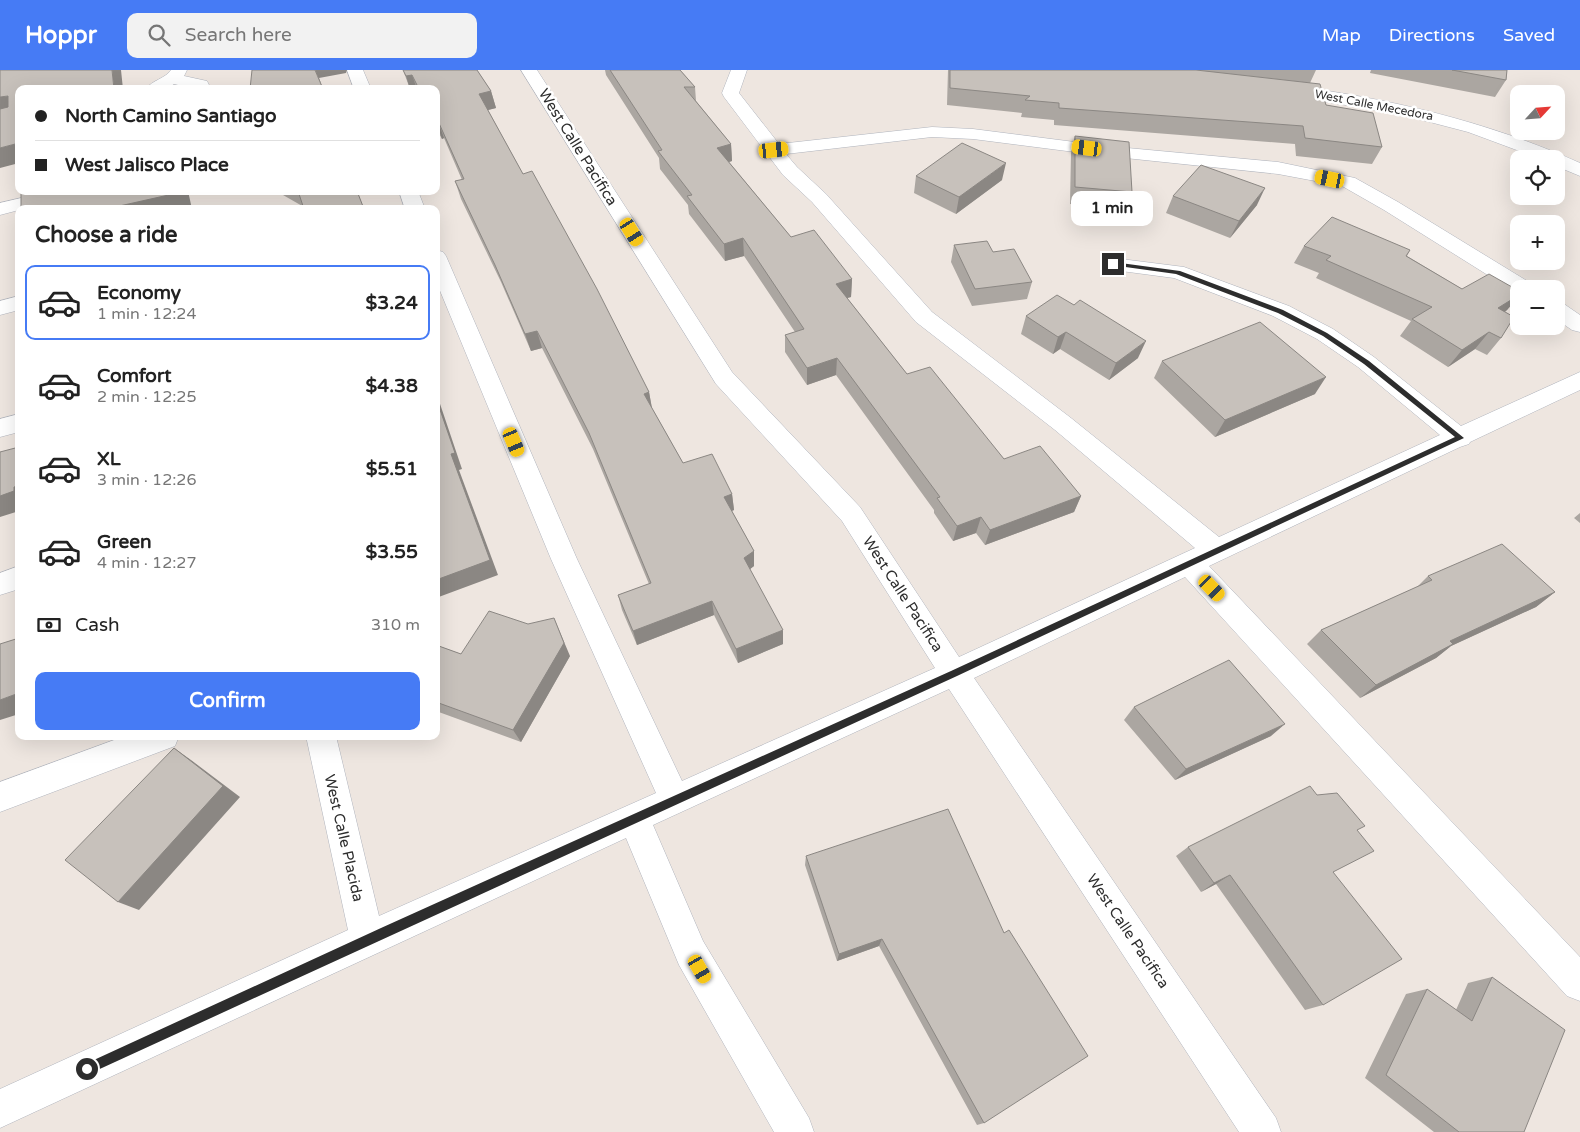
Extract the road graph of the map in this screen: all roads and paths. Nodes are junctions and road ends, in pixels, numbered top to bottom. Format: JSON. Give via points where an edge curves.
{"nodes":[{"id":1,"x":355,"y":70,"type":"edge"},
{"id":2,"x":529,"y":70,"type":"edge"},
{"id":3,"x":739,"y":70,"type":"edge"},
{"id":4,"x":175,"y":75,"type":"edge"},
{"id":5,"x":160,"y":85,"type":"edge"},
{"id":6,"x":201,"y":85,"type":"dead end"},
{"id":7,"x":361,"y":85,"type":"edge"},
{"id":8,"x":1274,"y":89,"type":"edge"},
{"id":9,"x":774,"y":150,"type":"junction"},
{"id":10,"x":1580,"y":170,"type":"edge"},
{"id":11,"x":59,"y":195,"type":"edge"},
{"id":12,"x":15,"y":205,"type":"edge"},
{"id":13,"x":17,"y":205,"type":"edge"},
{"id":14,"x":0,"y":209,"type":"edge"},
{"id":15,"x":1113,"y":264,"type":"dead end"},
{"id":16,"x":440,"y":265,"type":"edge"},
{"id":17,"x":1511,"y":280,"type":"edge"},
{"id":18,"x":15,"y":304,"type":"edge"},
{"id":19,"x":0,"y":308,"type":"edge"},
{"id":20,"x":1565,"y":315,"type":"edge"},
{"id":21,"x":1580,"y":325,"type":"edge"},
{"id":22,"x":1580,"y":380,"type":"edge"},
{"id":23,"x":15,"y":424,"type":"edge"},
{"id":24,"x":0,"y":428,"type":"edge"},
{"id":25,"x":1460,"y":438,"type":"junction"},
{"id":26,"x":1217,"y":551,"type":"junction"},
{"id":27,"x":1188,"y":563,"type":"junction"},
{"id":28,"x":15,"y":578,"type":"edge"},
{"id":29,"x":0,"y":584,"type":"edge"},
{"id":30,"x":954,"y":673,"type":"junction"},
{"id":31,"x":153,"y":740,"type":"edge"},
{"id":32,"x":323,"y":740,"type":"edge"},
{"id":33,"x":0,"y":797,"type":"edge"},
{"id":34,"x":675,"y":800,"type":"junction"},
{"id":35,"x":634,"y":818,"type":"junction"},
{"id":36,"x":367,"y":940,"type":"junction"},
{"id":37,"x":1580,"y":982,"type":"edge"},
{"id":38,"x":0,"y":1109,"type":"edge"},
{"id":39,"x":795,"y":1132,"type":"edge"},
{"id":40,"x":1262,"y":1132,"type":"edge"}],
"edges":[{"from":1,"to":7,"type":"street"},
{"from":2,"to":30,"type":"street","name":"West Calle Pacifica","via":[[724,378],[852,514]]},
{"from":3,"to":9,"type":"street","via":[[730,93]]},
{"from":4,"to":5,"type":"street"},
{"from":4,"to":6,"type":"street"},
{"from":8,"to":10,"type":"street","name":"West Calle Mecedora","via":[[1332,95],[1429,114],[1549,154]]},
{"from":9,"to":17,"type":"street","via":[[932,132],[1278,168],[1348,182]]},
{"from":9,"to":26,"type":"street","via":[[924,317],[1063,424]]},
{"from":11,"to":13,"type":"street"},
{"from":12,"to":14,"type":"street"},
{"from":15,"to":25,"type":"street","via":[[1177,272],[1281,312],[1325,334],[1366,362]]},
{"from":16,"to":34,"type":"street","via":[[564,558]]},
{"from":18,"to":19,"type":"street"},
{"from":20,"to":21,"type":"street"},
{"from":22,"to":25,"type":"street"},
{"from":23,"to":24,"type":"street"},
{"from":25,"to":26,"type":"street"},
{"from":26,"to":27,"type":"street"},
{"from":27,"to":30,"type":"street"},
{"from":27,"to":37,"type":"street"},
{"from":28,"to":29,"type":"street"},
{"from":30,"to":34,"type":"street"},
{"from":30,"to":40,"type":"street","name":"West Calle Pacifica"},
{"from":31,"to":33,"type":"street"},
{"from":32,"to":36,"type":"street","name":"West Calle Placida"},
{"from":34,"to":35,"type":"street"},
{"from":35,"to":36,"type":"street"},
{"from":35,"to":39,"type":"street","via":[[691,953]]},
{"from":36,"to":38,"type":"street"}]}
